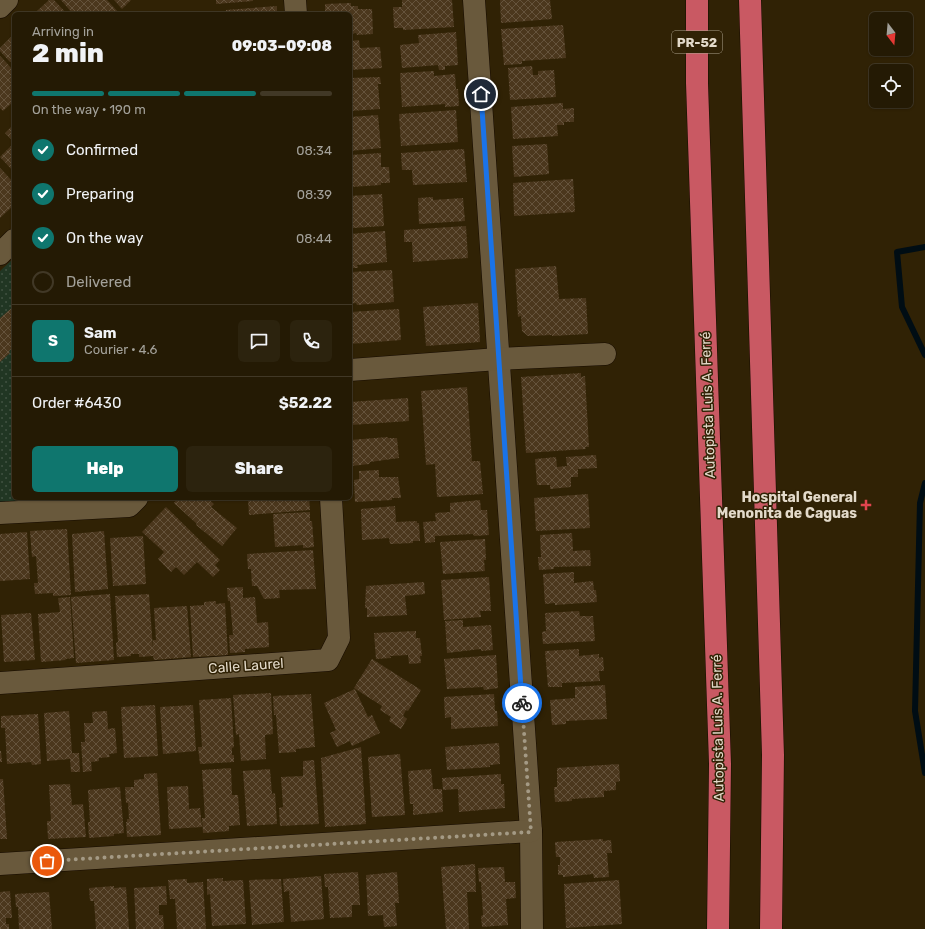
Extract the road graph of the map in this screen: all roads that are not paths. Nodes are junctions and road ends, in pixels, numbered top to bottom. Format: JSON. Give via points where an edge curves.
{"nodes":[{"id":1,"x":7,"y":0,"type":"edge"},
{"id":2,"x":295,"y":0,"type":"edge"},
{"id":3,"x":474,"y":0,"type":"edge"},
{"id":4,"x":681,"y":0,"type":"edge"},
{"id":5,"x":697,"y":0,"type":"edge"},
{"id":6,"x":750,"y":0,"type":"edge"},
{"id":7,"x":759,"y":0,"type":"edge"},
{"id":8,"x":0,"y":7,"type":"edge"},
{"id":9,"x":296,"y":12,"type":"edge"},
{"id":10,"x":752,"y":60,"type":"junction"},
{"id":11,"x":697,"y":83,"type":"junction"},
{"id":12,"x":12,"y":242,"type":"edge"},
{"id":13,"x":0,"y":254,"type":"edge"},
{"id":14,"x":605,"y":354,"type":"dead end"},
{"id":15,"x":498,"y":359,"type":"junction"},
{"id":16,"x":352,"y":370,"type":"edge"},
{"id":17,"x":135,"y":500,"type":"edge"},
{"id":18,"x":331,"y":500,"type":"edge"},
{"id":19,"x":0,"y":512,"type":"edge"},
{"id":20,"x":0,"y":683,"type":"edge"},
{"id":21,"x":531,"y":832,"type":"junction"},
{"id":22,"x":0,"y":864,"type":"edge"},
{"id":23,"x":532,"y":929,"type":"edge"},
{"id":24,"x":718,"y":929,"type":"edge"},
{"id":25,"x":771,"y":929,"type":"edge"}],
"edges":[{"from":1,"to":8,"type":"street"},
{"from":2,"to":9,"type":"street"},
{"from":3,"to":15,"type":"street"},
{"from":4,"to":11,"type":"highway"},
{"from":5,"to":11,"type":"highway","name":"Autopista Luis A. Ferré","number":"PR-52"},
{"from":6,"to":10,"type":"highway"},
{"from":7,"to":10,"type":"highway"},
{"from":10,"to":25,"type":"highway","via":[[773,755]]},
{"from":11,"to":24,"type":"highway","name":"Autopista Luis A. Ferré","number":"PR-52","via":[[720,764]]},
{"from":12,"to":13,"type":"street"},
{"from":14,"to":15,"type":"street"},
{"from":15,"to":16,"type":"street"},
{"from":15,"to":21,"type":"street"},
{"from":17,"to":19,"type":"street","via":[[129,506]]},
{"from":18,"to":20,"type":"street","name":"Calle Laurel","via":[[339,638],[328,660]]},
{"from":21,"to":22,"type":"street"},
{"from":21,"to":23,"type":"street"}]}
